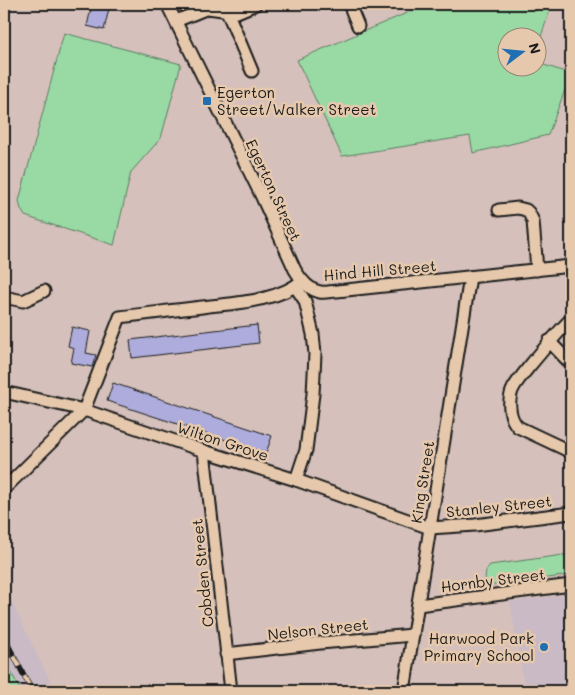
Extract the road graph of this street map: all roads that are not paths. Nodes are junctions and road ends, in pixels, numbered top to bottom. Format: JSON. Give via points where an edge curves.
{"nodes":[{"id":1,"x":167,"y":4,"type":"edge"},
{"id":2,"x":256,"y":4,"type":"edge"},
{"id":3,"x":350,"y":4,"type":"edge"},
{"id":4,"x":227,"y":11,"type":"junction"},
{"id":5,"x":176,"y":21,"type":"junction"},
{"id":6,"x":358,"y":26,"type":"dead end"},
{"id":7,"x":252,"y":71,"type":"dead end"},
{"id":8,"x":499,"y":210,"type":"dead end"},
{"id":9,"x":571,"y":266,"type":"edge"},
{"id":10,"x":538,"y":270,"type":"junction"},
{"id":11,"x":470,"y":277,"type":"junction"},
{"id":12,"x":298,"y":283,"type":"junction"},
{"id":13,"x":44,"y":290,"type":"dead end"},
{"id":14,"x":4,"y":297,"type":"edge"},
{"id":15,"x":571,"y":318,"type":"edge"},
{"id":16,"x":550,"y":341,"type":"junction"},
{"id":17,"x":571,"y":364,"type":"edge"},
{"id":18,"x":4,"y":392,"type":"edge"},
{"id":19,"x":84,"y":410,"type":"junction"},
{"id":20,"x":204,"y":451,"type":"junction"},
{"id":21,"x":571,"y":452,"type":"edge"},
{"id":22,"x":296,"y":480,"type":"junction"},
{"id":23,"x":4,"y":489,"type":"edge"},
{"id":24,"x":571,"y":513,"type":"edge"},
{"id":25,"x":430,"y":528,"type":"junction"},
{"id":26,"x":571,"y":585,"type":"edge"},
{"id":27,"x":418,"y":605,"type":"junction"},
{"id":28,"x":412,"y":635,"type":"junction"},
{"id":29,"x":226,"y":654,"type":"junction"},
{"id":30,"x":231,"y":691,"type":"edge"},
{"id":31,"x":404,"y":691,"type":"edge"}],
"edges":[{"from":1,"to":5,"type":"street","name":"Egerton Street"},
{"from":2,"to":4,"type":"street","via":[[237,12]]},
{"from":3,"to":6,"type":"street"},
{"from":4,"to":5,"type":"street","via":[[208,8]]},
{"from":4,"to":7,"type":"street"},
{"from":5,"to":12,"type":"street","name":"Egerton Street","via":[[261,195]]},
{"from":8,"to":10,"type":"street","via":[[518,208],[529,213],[533,221]]},
{"from":9,"to":10,"type":"street","name":"Hind Hill Street"},
{"from":10,"to":11,"type":"street","name":"Hind Hill Street"},
{"from":11,"to":12,"type":"street","name":"Hind Hill Street","via":[[319,292]]},
{"from":11,"to":25,"type":"street","name":"King Street"},
{"from":12,"to":19,"type":"street","via":[[278,294],[246,302],[120,317]]},
{"from":12,"to":22,"type":"street","name":"Egerton Street","via":[[313,334],[315,354],[306,450]]},
{"from":13,"to":14,"type":"street","via":[[23,300]]},
{"from":15,"to":16,"type":"street"},
{"from":16,"to":17,"type":"street"},
{"from":16,"to":21,"type":"street","via":[[519,379],[511,393],[510,408],[518,427]]},
{"from":18,"to":19,"type":"street","name":"Wilton Grove"},
{"from":19,"to":20,"type":"street","name":"Wilton Grove"},
{"from":19,"to":23,"type":"street"},
{"from":20,"to":22,"type":"street","name":"Wilton Grove"},
{"from":20,"to":29,"type":"street","name":"Cobden Street"},
{"from":22,"to":25,"type":"street","name":"Wilton Grove"},
{"from":24,"to":25,"type":"street","name":"Stanley Street","via":[[475,526]]},
{"from":25,"to":27,"type":"street","name":"King Street"},
{"from":26,"to":27,"type":"street","name":"Hornby Street"},
{"from":27,"to":28,"type":"street","name":"King Street"},
{"from":28,"to":29,"type":"street","name":"Nelson Street"},
{"from":28,"to":31,"type":"street","name":"King Street"},
{"from":29,"to":30,"type":"street","name":"Cobden Street"}]}
